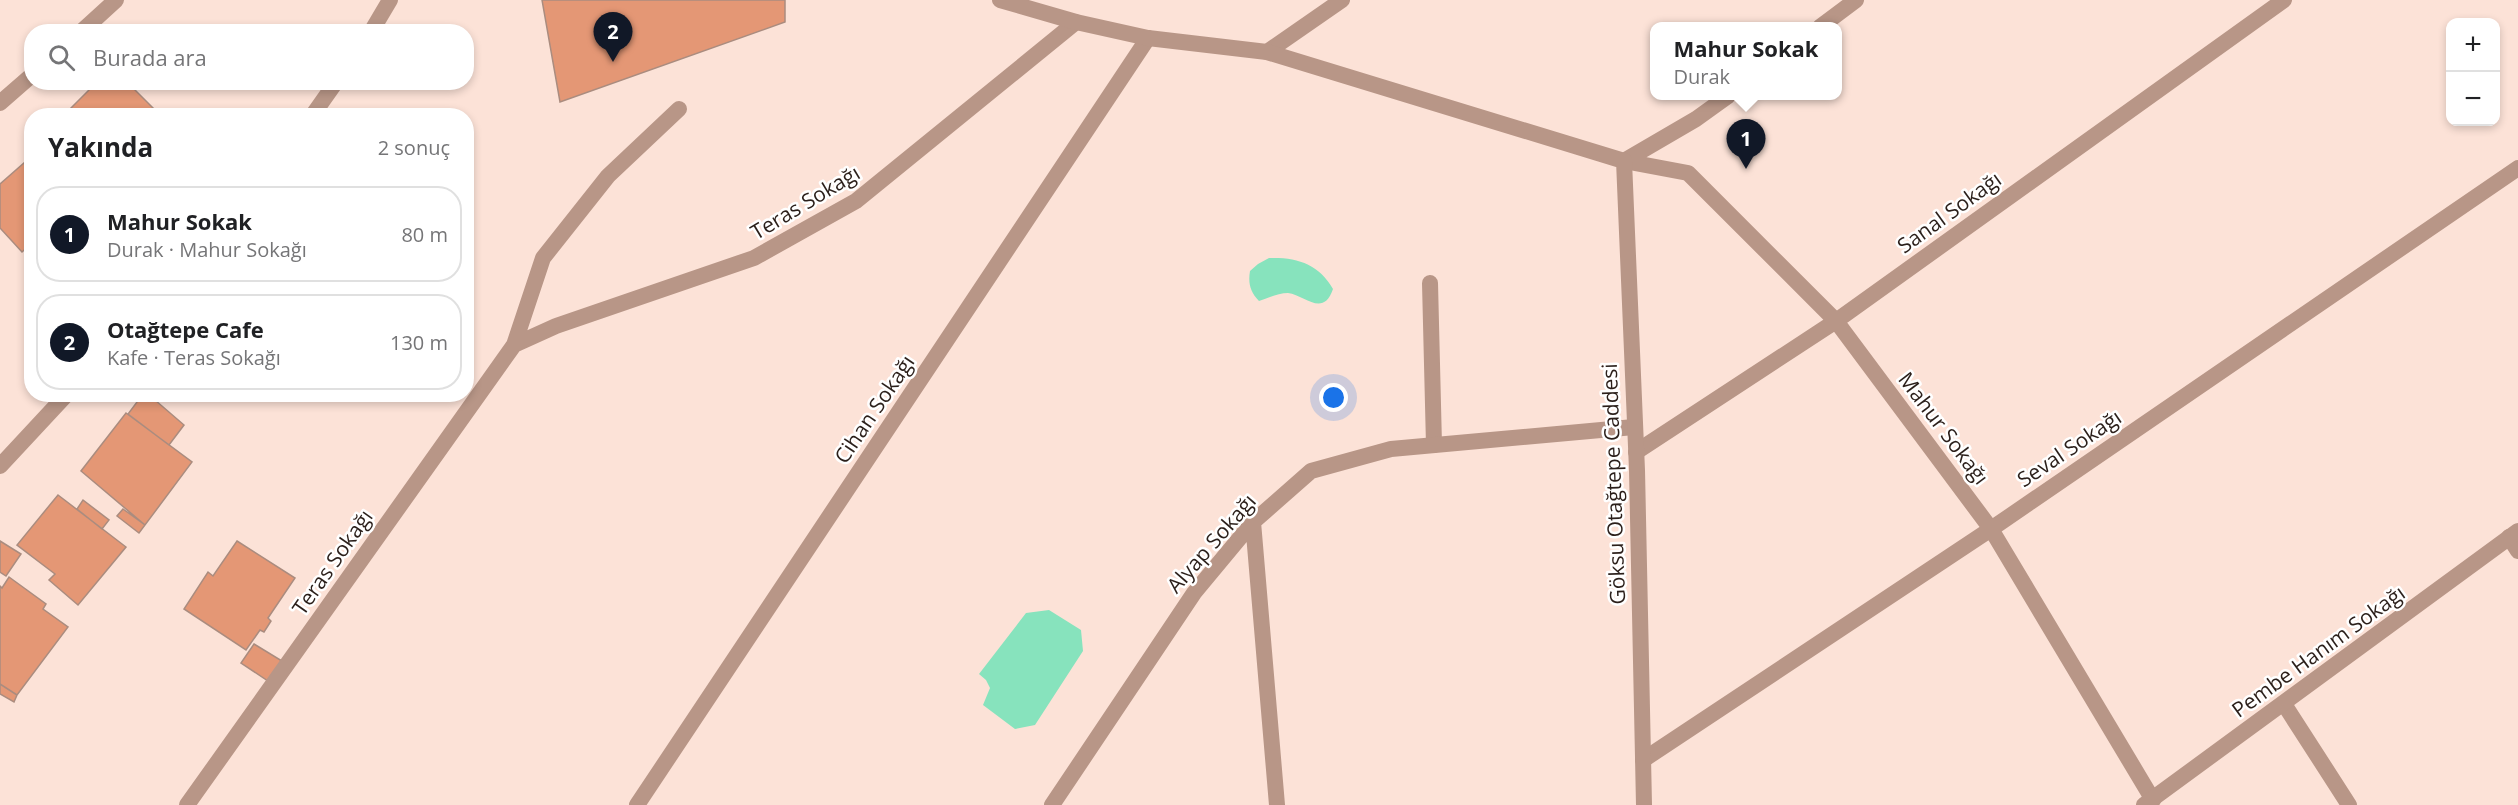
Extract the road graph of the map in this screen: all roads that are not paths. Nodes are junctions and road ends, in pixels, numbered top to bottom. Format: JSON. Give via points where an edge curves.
{"nodes":[{"id":1,"x":116,"y":0,"type":"edge"},
{"id":2,"x":390,"y":0,"type":"edge"},
{"id":3,"x":1000,"y":0,"type":"edge"},
{"id":4,"x":1342,"y":0,"type":"edge"},
{"id":5,"x":1856,"y":0,"type":"edge"},
{"id":6,"x":2284,"y":0,"type":"edge"},
{"id":7,"x":1076,"y":22,"type":"junction"},
{"id":8,"x":1827,"y":22,"type":"edge"},
{"id":9,"x":90,"y":24,"type":"edge"},
{"id":10,"x":376,"y":24,"type":"edge"},
{"id":11,"x":1148,"y":38,"type":"junction"},
{"id":12,"x":1268,"y":52,"type":"junction"},
{"id":13,"x":24,"y":82,"type":"edge"},
{"id":14,"x":330,"y":90,"type":"edge"},
{"id":15,"x":1722,"y":100,"type":"edge"},
{"id":16,"x":0,"y":102,"type":"edge"},
{"id":17,"x":318,"y":108,"type":"edge"},
{"id":18,"x":679,"y":109,"type":"dead end"},
{"id":19,"x":1624,"y":161,"type":"junction"},
{"id":20,"x":2518,"y":168,"type":"edge"},
{"id":21,"x":1430,"y":284,"type":"dead end"},
{"id":22,"x":1836,"y":321,"type":"junction"},
{"id":23,"x":514,"y":345,"type":"junction"},
{"id":24,"x":474,"y":401,"type":"edge"},
{"id":25,"x":60,"y":402,"type":"edge"},
{"id":26,"x":473,"y":402,"type":"edge"},
{"id":27,"x":1634,"y":427,"type":"junction"},
{"id":28,"x":1434,"y":445,"type":"junction"},
{"id":29,"x":1636,"y":452,"type":"junction"},
{"id":30,"x":0,"y":466,"type":"edge"},
{"id":31,"x":1254,"y":522,"type":"junction"},
{"id":32,"x":1991,"y":529,"type":"junction"},
{"id":33,"x":2515,"y":540,"type":"edge"},
{"id":34,"x":2284,"y":704,"type":"junction"},
{"id":35,"x":1643,"y":760,"type":"junction"},
{"id":36,"x":2149,"y":802,"type":"edge"},
{"id":37,"x":187,"y":805,"type":"edge"},
{"id":38,"x":637,"y":805,"type":"edge"},
{"id":39,"x":1052,"y":805,"type":"edge"},
{"id":40,"x":1277,"y":805,"type":"edge"},
{"id":41,"x":1644,"y":805,"type":"edge"},
{"id":42,"x":2349,"y":805,"type":"edge"}],
"edges":[{"from":1,"to":9,"type":"street"},
{"from":2,"to":10,"type":"street"},
{"from":3,"to":7,"type":"street","name":"Mahur Sokağı"},
{"from":4,"to":12,"type":"street"},
{"from":5,"to":8,"type":"street"},
{"from":6,"to":22,"type":"street","name":"Sanal Sokağı"},
{"from":7,"to":11,"type":"street","name":"Mahur Sokağı"},
{"from":7,"to":23,"type":"street","name":"Teras Sokağı","via":[[856,201],[754,258],[556,326]]},
{"from":11,"to":12,"type":"street","name":"Mahur Sokağı"},
{"from":11,"to":38,"type":"street","name":"Cihan Sokağı"},
{"from":12,"to":19,"type":"street","name":"Mahur Sokağı"},
{"from":13,"to":16,"type":"street"},
{"from":14,"to":17,"type":"street"},
{"from":15,"to":19,"type":"street"},
{"from":18,"to":23,"type":"street","name":"Teras Sokağı","via":[[608,176],[543,258]]},
{"from":19,"to":22,"type":"street","name":"Mahur Sokağı","via":[[1688,173]]},
{"from":19,"to":27,"type":"street","name":"Göksu Otağtepe Caddesi"},
{"from":20,"to":32,"type":"street","name":"Seval Sokağı"},
{"from":21,"to":28,"type":"street"},
{"from":22,"to":29,"type":"street","name":"Sanal Sokağı"},
{"from":22,"to":32,"type":"street","name":"Mahur Sokağı"},
{"from":23,"to":24,"type":"street","name":"Teras Sokağı"},
{"from":25,"to":30,"type":"street"},
{"from":26,"to":37,"type":"street","name":"Teras Sokağı"},
{"from":27,"to":28,"type":"street","name":"Alyap Sokağı"},
{"from":27,"to":29,"type":"street","name":"Göksu Otağtepe Caddesi"},
{"from":28,"to":31,"type":"street","name":"Alyap Sokağı","via":[[1391,449],[1311,471]]},
{"from":29,"to":35,"type":"street","name":"Göksu Otağtepe Caddesi"},
{"from":31,"to":39,"type":"street","name":"Alyap Sokağı","via":[[1194,593]]},
{"from":31,"to":40,"type":"street"},
{"from":32,"to":35,"type":"street","name":"Seval Sokağı"},
{"from":32,"to":36,"type":"street","name":"Mahur Sokağı"},
{"from":33,"to":34,"type":"street","name":"Pembe Hanım Sokağı"},
{"from":34,"to":36,"type":"street","name":"Pembe Hanım Sokağı"},
{"from":34,"to":42,"type":"street"},
{"from":35,"to":41,"type":"street","name":"Göksu Otağtepe Caddesi"}]}
